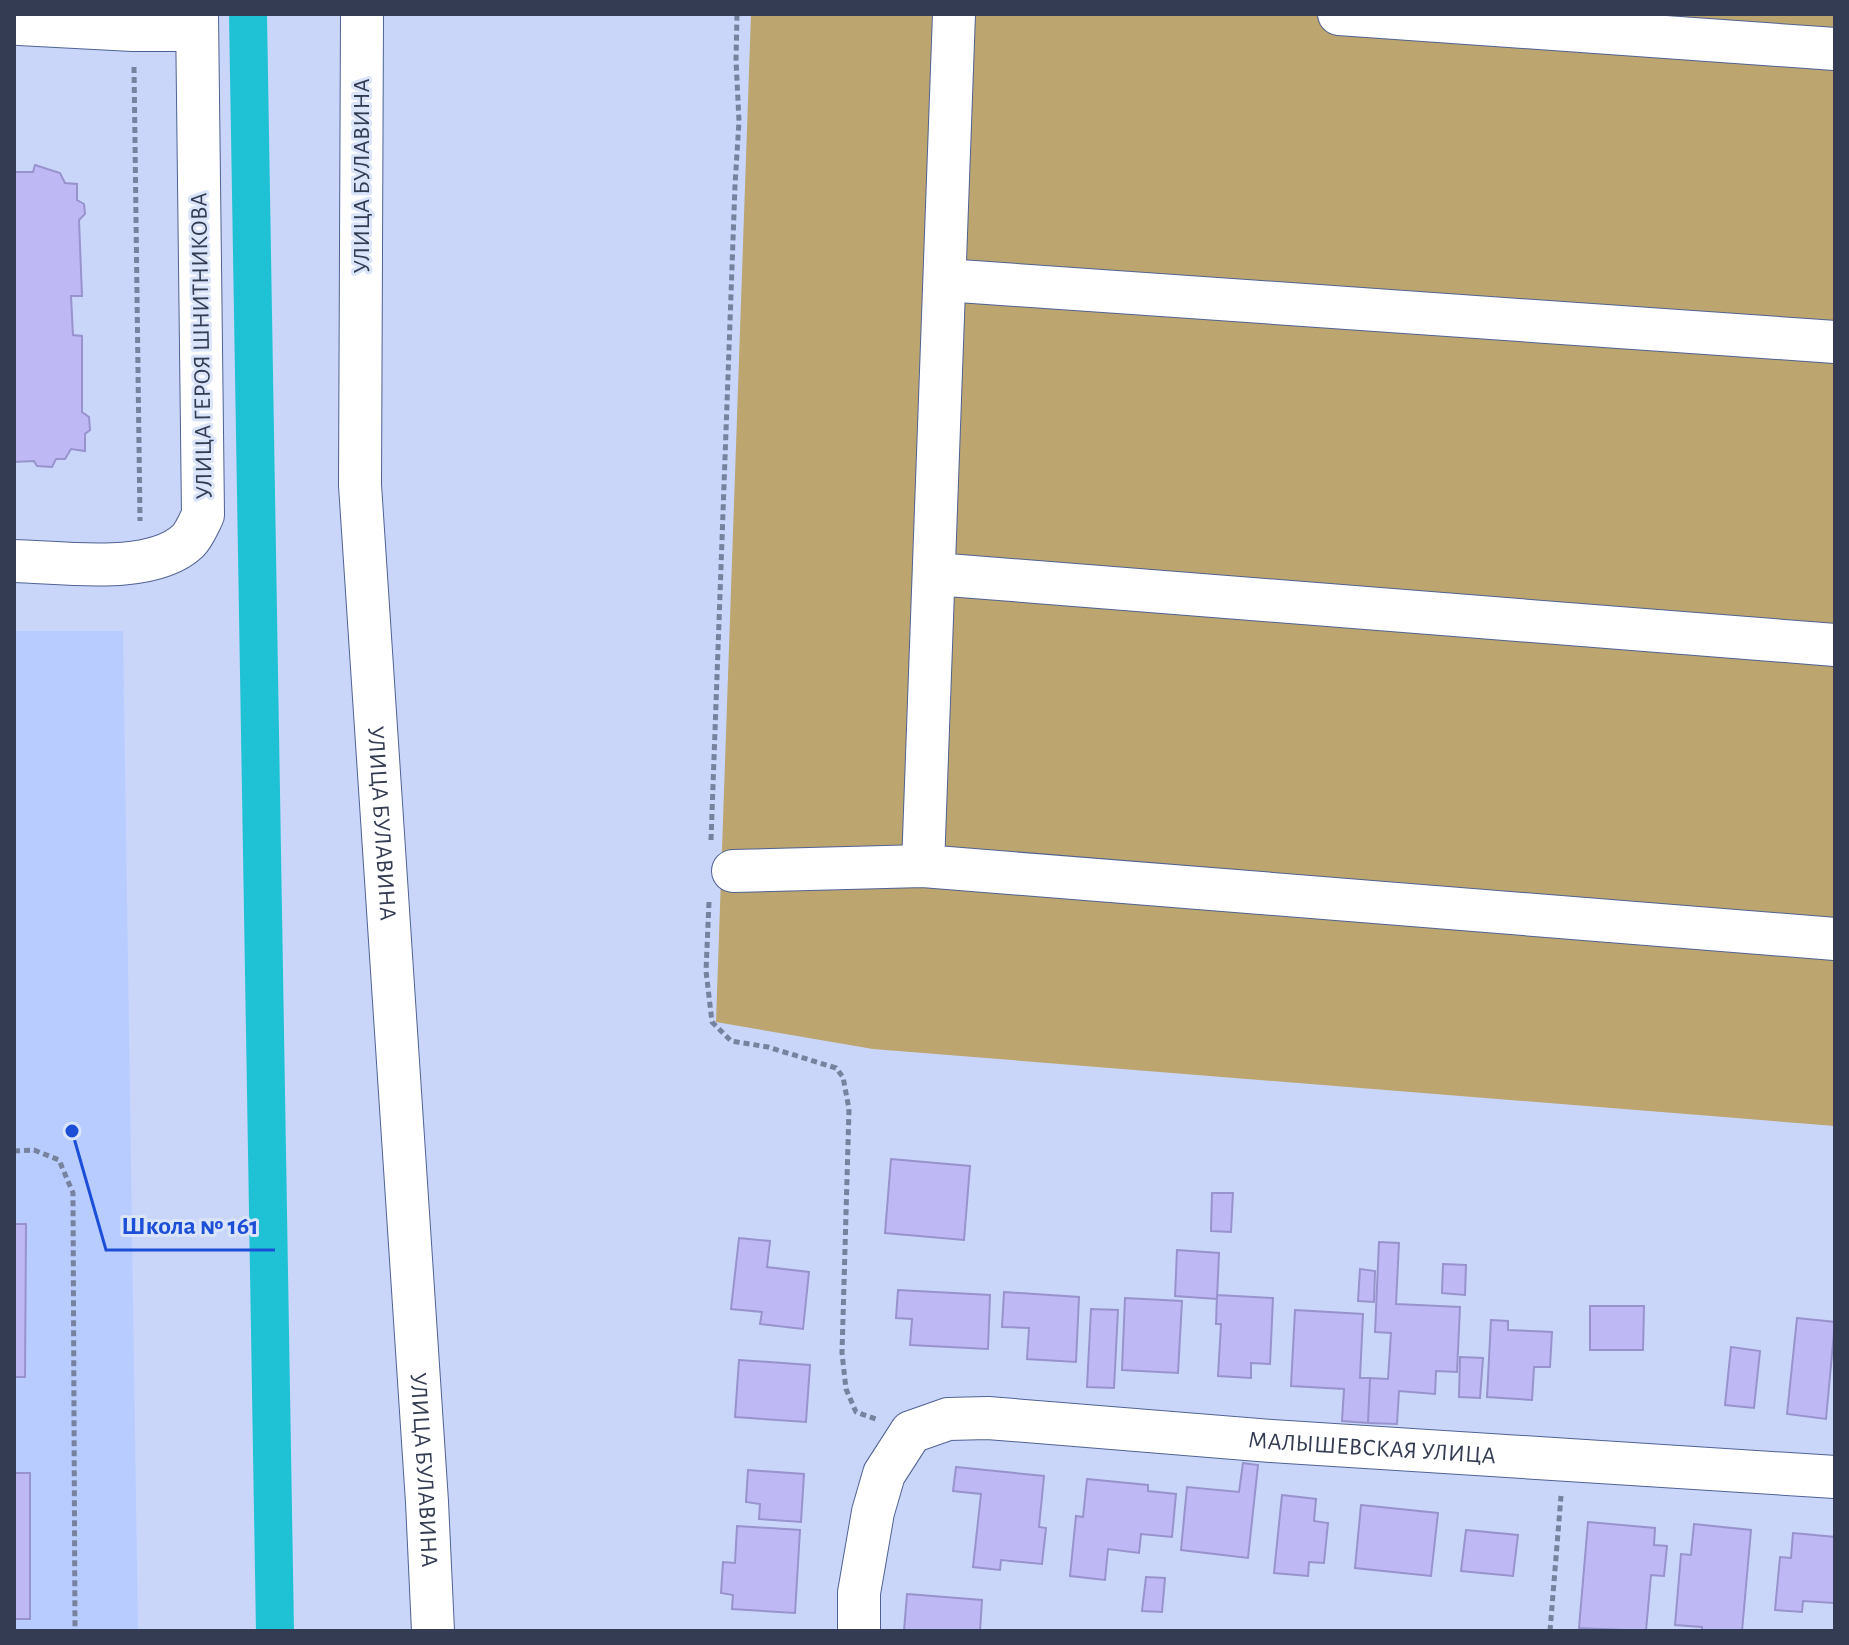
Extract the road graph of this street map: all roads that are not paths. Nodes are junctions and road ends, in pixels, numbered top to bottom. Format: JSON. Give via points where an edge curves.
{"nodes":[{"id":1,"x":362,"y":14,"type":"edge"},
{"id":2,"x":954,"y":14,"type":"edge"},
{"id":3,"x":1339,"y":14,"type":"edge"},
{"id":4,"x":197,"y":22,"type":"edge"},
{"id":5,"x":19,"y":24,"type":"dead end"},
{"id":6,"x":1835,"y":49,"type":"edge"},
{"id":7,"x":945,"y":280,"type":"junction"},
{"id":8,"x":1835,"y":342,"type":"edge"},
{"id":9,"x":14,"y":561,"type":"edge"},
{"id":10,"x":935,"y":574,"type":"junction"},
{"id":11,"x":1835,"y":645,"type":"edge"},
{"id":12,"x":923,"y":866,"type":"junction"},
{"id":13,"x":717,"y":870,"type":"road end"},
{"id":14,"x":1835,"y":939,"type":"edge"},
{"id":15,"x":1835,"y":1477,"type":"edge"},
{"id":16,"x":433,"y":1631,"type":"edge"},
{"id":17,"x":859,"y":1631,"type":"edge"}],
"edges":[{"from":1,"to":16,"type":"street","name":"УЛИЦА БУЛАВИНА","via":[[360,485]]},
{"from":2,"to":7,"type":"street"},
{"from":3,"to":6,"type":"street"},
{"from":4,"to":5,"type":"street","via":[[133,30]]},
{"from":4,"to":9,"type":"street","name":"УЛИЦА ГЕРОЯ ШНИТНИКОВА","via":[[203,515],[189,540],[167,556],[139,564]]},
{"from":7,"to":8,"type":"street"},
{"from":7,"to":10,"type":"street"},
{"from":10,"to":11,"type":"street"},
{"from":10,"to":12,"type":"street"},
{"from":12,"to":13,"type":"street"},
{"from":12,"to":14,"type":"street"},
{"from":15,"to":17,"type":"street","name":"МАЛЫШЕВСКАЯ УЛИЦА","via":[[948,1419],[911,1432],[884,1474],[859,1593]]}]}
